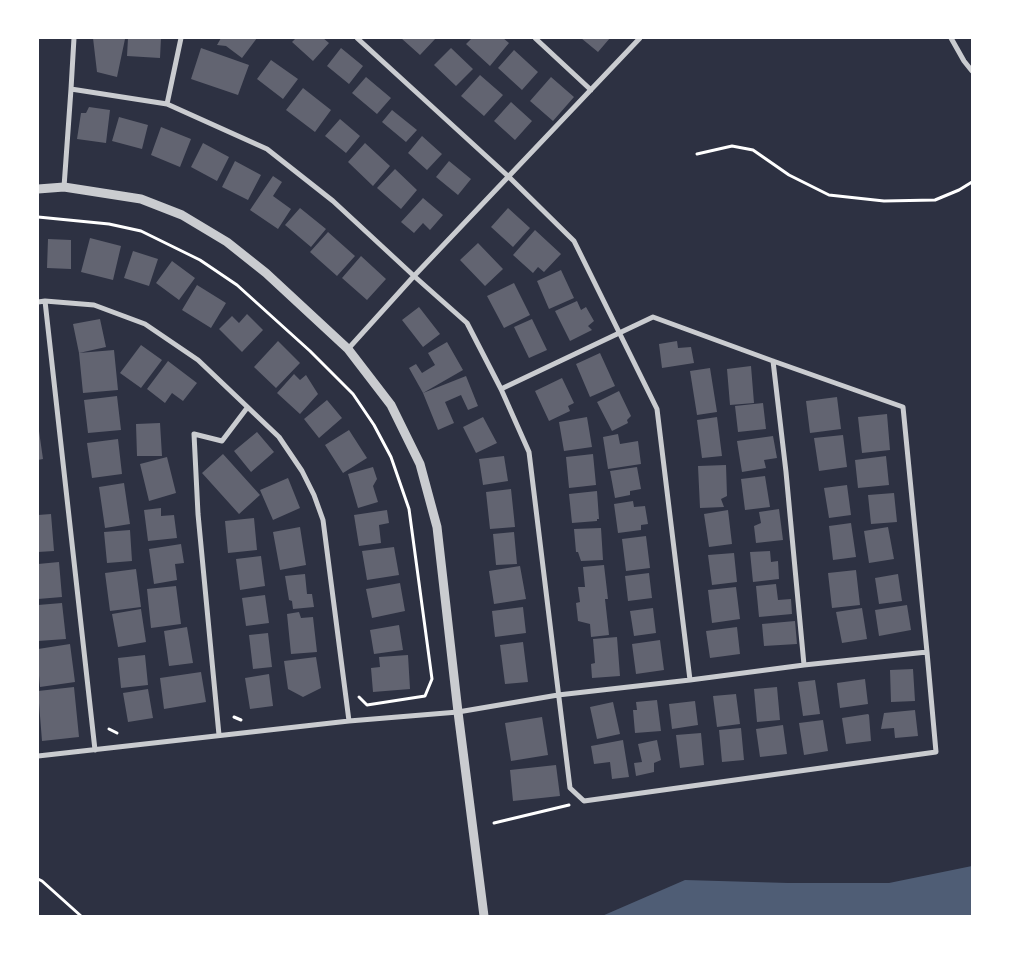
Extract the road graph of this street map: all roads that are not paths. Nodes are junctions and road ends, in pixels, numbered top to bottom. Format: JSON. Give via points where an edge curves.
{"nodes":[{"id":1,"x":74,"y":38,"type":"edge"},
{"id":2,"x":181,"y":38,"type":"edge"},
{"id":3,"x":357,"y":38,"type":"edge"},
{"id":4,"x":535,"y":38,"type":"edge"},
{"id":5,"x":640,"y":38,"type":"edge"},
{"id":6,"x":951,"y":38,"type":"edge"},
{"id":7,"x":972,"y":71,"type":"edge"},
{"id":8,"x":71,"y":88,"type":"junction"},
{"id":9,"x":591,"y":90,"type":"junction"},
{"id":10,"x":167,"y":104,"type":"junction"},
{"id":11,"x":509,"y":177,"type":"junction"},
{"id":12,"x":64,"y":187,"type":"junction"},
{"id":13,"x":38,"y":190,"type":"edge"},
{"id":14,"x":414,"y":276,"type":"junction"},
{"id":15,"x":45,"y":301,"type":"junction"},
{"id":16,"x":38,"y":302,"type":"edge"},
{"id":17,"x":620,"y":333,"type":"junction"},
{"id":18,"x":348,"y":349,"type":"junction"},
{"id":19,"x":773,"y":361,"type":"junction"},
{"id":20,"x":501,"y":389,"type":"junction"},
{"id":21,"x":247,"y":408,"type":"junction"},
{"id":22,"x":926,"y":652,"type":"junction"},
{"id":23,"x":804,"y":665,"type":"junction"},
{"id":24,"x":690,"y":680,"type":"junction"},
{"id":25,"x":558,"y":695,"type":"junction"},
{"id":26,"x":458,"y":712,"type":"junction"},
{"id":27,"x":349,"y":721,"type":"junction"},
{"id":28,"x":219,"y":735,"type":"junction"},
{"id":29,"x":95,"y":750,"type":"junction"},
{"id":30,"x":38,"y":756,"type":"edge"},
{"id":31,"x":484,"y":916,"type":"edge"}],
"edges":[{"from":1,"to":8,"type":"street"},
{"from":2,"to":10,"type":"street"},
{"from":3,"to":11,"type":"street"},
{"from":4,"to":9,"type":"street"},
{"from":5,"to":9,"type":"street"},
{"from":6,"to":7,"type":"street"},
{"from":8,"to":10,"type":"street"},
{"from":8,"to":12,"type":"street"},
{"from":9,"to":11,"type":"street"},
{"from":10,"to":14,"type":"street","via":[[267,149],[333,201]]},
{"from":11,"to":14,"type":"street"},
{"from":11,"to":17,"type":"street","via":[[574,241]]},
{"from":12,"to":13,"type":"street"},
{"from":12,"to":18,"type":"street","via":[[140,199],[182,215],[227,242],[266,272]]},
{"from":14,"to":18,"type":"street"},
{"from":14,"to":20,"type":"street","via":[[467,323]]},
{"from":15,"to":16,"type":"street"},
{"from":15,"to":21,"type":"street","via":[[94,305],[145,324],[198,360]]},
{"from":15,"to":29,"type":"street"},
{"from":17,"to":19,"type":"street","via":[[653,317]]},
{"from":17,"to":20,"type":"street"},
{"from":17,"to":24,"type":"street","via":[[657,409]]},
{"from":18,"to":26,"type":"street","via":[[391,405],[420,464],[437,527]]},
{"from":19,"to":22,"type":"street","via":[[903,407]]},
{"from":19,"to":23,"type":"street"},
{"from":20,"to":25,"type":"street","via":[[529,452]]},
{"from":21,"to":27,"type":"street","via":[[284,444],[302,471],[323,520]]},
{"from":21,"to":28,"type":"street","via":[[222,441],[194,434],[198,514]]},
{"from":22,"to":23,"type":"street"},
{"from":22,"to":25,"type":"street","via":[[936,752],[584,801],[570,788]]},
{"from":23,"to":24,"type":"street"},
{"from":24,"to":25,"type":"street"},
{"from":25,"to":26,"type":"street"},
{"from":26,"to":27,"type":"street"},
{"from":26,"to":31,"type":"street"},
{"from":27,"to":28,"type":"street"},
{"from":28,"to":29,"type":"street"},
{"from":29,"to":30,"type":"street"}]}
